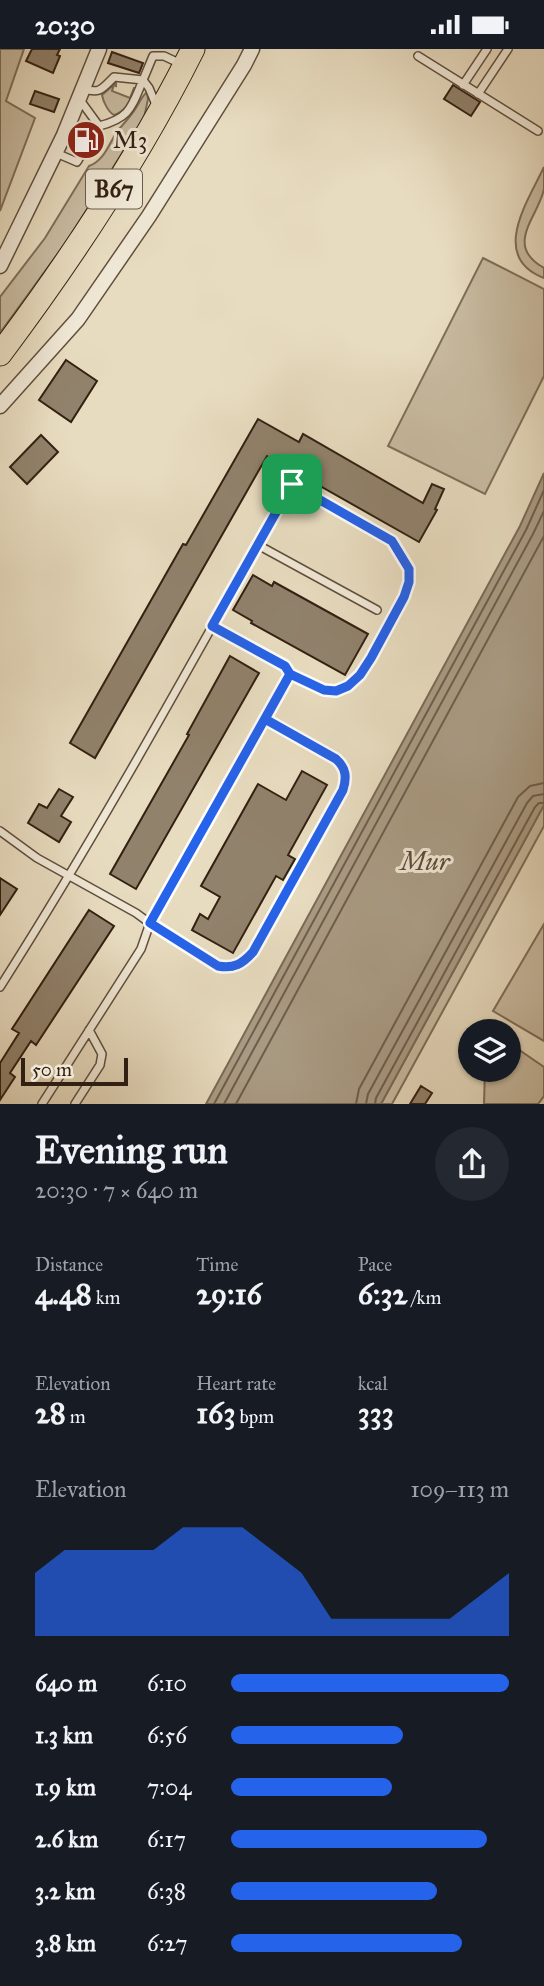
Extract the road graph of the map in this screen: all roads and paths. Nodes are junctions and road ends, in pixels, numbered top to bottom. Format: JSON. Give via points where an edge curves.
{"nodes":[{"id":1,"x":99,"y":49,"type":"edge"},
{"id":2,"x":251,"y":49,"type":"edge"},
{"id":3,"x":487,"y":49,"type":"edge"},
{"id":4,"x":508,"y":49,"type":"edge"},
{"id":5,"x":189,"y":57,"type":"edge"},
{"id":6,"x":418,"y":57,"type":"dead end"},
{"id":7,"x":143,"y":80,"type":"junction"},
{"id":8,"x":463,"y":85,"type":"junction"},
{"id":9,"x":82,"y":94,"type":"junction"},
{"id":10,"x":478,"y":94,"type":"junction"},
{"id":11,"x":159,"y":113,"type":"junction"},
{"id":12,"x":99,"y":126,"type":"junction"},
{"id":13,"x":538,"y":131,"type":"dead end"},
{"id":14,"x":56,"y":153,"type":"junction"},
{"id":15,"x":0,"y":267,"type":"edge"},
{"id":16,"x":0,"y":354,"type":"edge"},
{"id":17,"x":0,"y":405,"type":"edge"},
{"id":18,"x":258,"y":545,"type":"junction"},
{"id":19,"x":377,"y":610,"type":"dead end"},
{"id":20,"x":212,"y":626,"type":"junction"},
{"id":21,"x":290,"y":674,"type":"junction"},
{"id":22,"x":265,"y":719,"type":"junction"},
{"id":23,"x":0,"y":831,"type":"edge"},
{"id":24,"x":69,"y":875,"type":"junction"},
{"id":25,"x":150,"y":923,"type":"junction"},
{"id":26,"x":0,"y":987,"type":"edge"},
{"id":27,"x":89,"y":1030,"type":"junction"},
{"id":28,"x":42,"y":1104,"type":"edge"},
{"id":29,"x":75,"y":1104,"type":"edge"}],
"edges":[{"from":1,"to":9,"type":"street"},
{"from":2,"to":17,"type":"street","via":[[149,216],[78,319]]},
{"from":3,"to":8,"type":"lane"},
{"from":4,"to":10,"type":"lane"},
{"from":5,"to":7,"type":"lane","via":[[153,56]]},
{"from":5,"to":11,"type":"main road","number":"B67"},
{"from":6,"to":8,"type":"lane"},
{"from":7,"to":9,"type":"lane","via":[[114,77],[102,90]]},
{"from":7,"to":11,"type":"lane"},
{"from":7,"to":12,"type":"lane","via":[[131,109],[117,121]]},
{"from":8,"to":10,"type":"lane"},
{"from":9,"to":12,"type":"lane"},
{"from":9,"to":14,"type":"street"},
{"from":10,"to":13,"type":"lane"},
{"from":11,"to":16,"type":"main road","number":"B67","via":[[80,240]]},
{"from":12,"to":14,"type":"lane","via":[[77,162]]},
{"from":14,"to":15,"type":"street"},
{"from":18,"to":19,"type":"lane"},
{"from":18,"to":20,"type":"lane"},
{"from":18,"to":21,"type":"lane","via":[[292,484],[392,541],[409,569],[404,597],[371,658],[348,686],[324,690]]},
{"from":20,"to":21,"type":"lane","via":[[285,666]]},
{"from":20,"to":24,"type":"lane"},
{"from":21,"to":22,"type":"lane"},
{"from":22,"to":25,"type":"lane"},
{"from":22,"to":25,"type":"lane","via":[[336,759],[343,765],[346,780],[253,952],[238,966],[218,966]]},
{"from":23,"to":24,"type":"lane"},
{"from":24,"to":25,"type":"lane"},
{"from":24,"to":26,"type":"lane"},
{"from":25,"to":27,"type":"lane","via":[[141,949]]},
{"from":27,"to":28,"type":"lane"},
{"from":27,"to":29,"type":"lane","via":[[102,1054],[100,1065]]}]}
